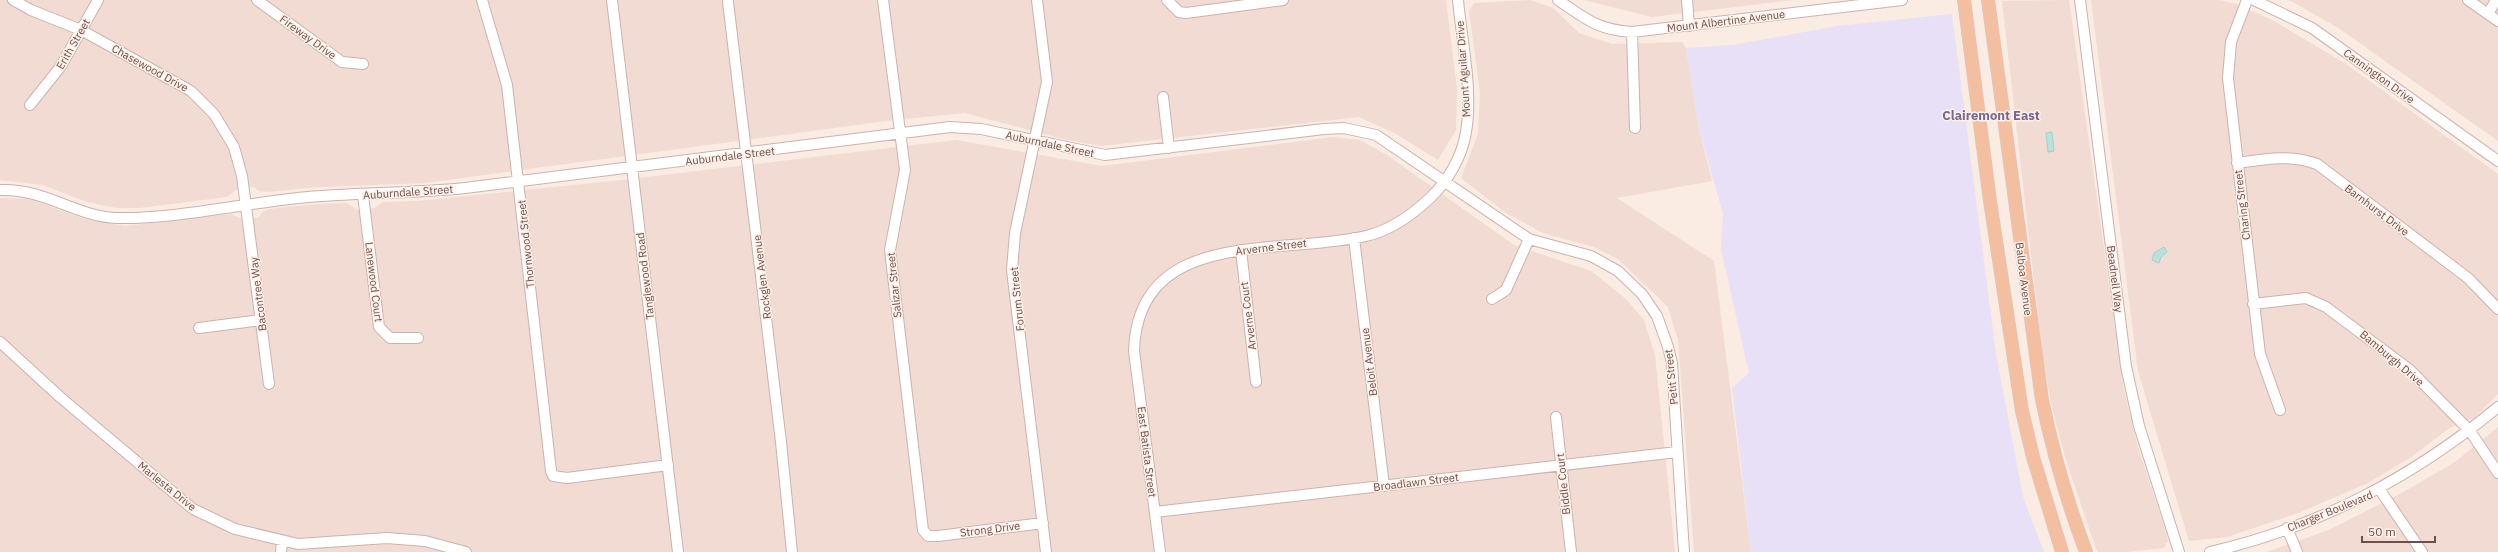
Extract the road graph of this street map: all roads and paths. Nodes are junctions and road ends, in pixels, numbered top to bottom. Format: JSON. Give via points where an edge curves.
{"nodes":[{"id":1,"x":13,"y":0,"type":"edge"},
{"id":2,"x":98,"y":0,"type":"edge"},
{"id":3,"x":257,"y":0,"type":"edge"},
{"id":4,"x":482,"y":0,"type":"edge"},
{"id":5,"x":612,"y":0,"type":"edge"},
{"id":6,"x":883,"y":0,"type":"edge"},
{"id":7,"x":1037,"y":0,"type":"edge"},
{"id":8,"x":1167,"y":0,"type":"edge"},
{"id":9,"x":1284,"y":0,"type":"edge"},
{"id":10,"x":1458,"y":0,"type":"edge"},
{"id":11,"x":1558,"y":0,"type":"edge"},
{"id":12,"x":1687,"y":0,"type":"edge"},
{"id":13,"x":1902,"y":0,"type":"edge"},
{"id":14,"x":1964,"y":0,"type":"edge"},
{"id":15,"x":1988,"y":0,"type":"edge"},
{"id":16,"x":2080,"y":0,"type":"edge"},
{"id":17,"x":2247,"y":0,"type":"edge"},
{"id":18,"x":2254,"y":0,"type":"edge"},
{"id":19,"x":2468,"y":0,"type":"edge"},
{"id":20,"x":2496,"y":0,"type":"edge"},
{"id":21,"x":728,"y":2,"type":"dead end"},
{"id":22,"x":1827,"y":4,"type":"edge"},
{"id":23,"x":2488,"y":14,"type":"junction"},
{"id":24,"x":2498,"y":21,"type":"edge"},
{"id":25,"x":1689,"y":26,"type":"junction"},
{"id":26,"x":81,"y":30,"type":"junction"},
{"id":27,"x":1632,"y":32,"type":"junction"},
{"id":28,"x":363,"y":64,"type":"dead end"},
{"id":29,"x":1163,"y":97,"type":"dead end"},
{"id":30,"x":30,"y":105,"type":"dead end"},
{"id":31,"x":1636,"y":128,"type":"dead end"},
{"id":32,"x":901,"y":132,"type":"junction"},
{"id":33,"x":1036,"y":142,"type":"junction"},
{"id":34,"x":1169,"y":148,"type":"junction"},
{"id":35,"x":747,"y":154,"type":"junction"},
{"id":36,"x":2498,"y":161,"type":"edge"},
{"id":37,"x":2237,"y":163,"type":"junction"},
{"id":38,"x":632,"y":168,"type":"junction"},
{"id":39,"x":519,"y":181,"type":"junction"},
{"id":40,"x":1446,"y":181,"type":"junction"},
{"id":41,"x":0,"y":190,"type":"edge"},
{"id":42,"x":363,"y":195,"type":"junction"},
{"id":43,"x":247,"y":204,"type":"junction"},
{"id":44,"x":1354,"y":238,"type":"junction"},
{"id":45,"x":1529,"y":239,"type":"junction"},
{"id":46,"x":1241,"y":250,"type":"junction"},
{"id":47,"x":1492,"y":299,"type":"dead end"},
{"id":48,"x":2253,"y":304,"type":"junction"},
{"id":49,"x":2498,"y":309,"type":"edge"},
{"id":50,"x":261,"y":320,"type":"junction"},
{"id":51,"x":199,"y":328,"type":"dead end"},
{"id":52,"x":418,"y":338,"type":"dead end"},
{"id":53,"x":0,"y":342,"type":"edge"},
{"id":54,"x":1134,"y":351,"type":"joint"},
{"id":55,"x":1256,"y":382,"type":"dead end"},
{"id":56,"x":268,"y":384,"type":"dead end"},
{"id":57,"x":2498,"y":407,"type":"edge"},
{"id":58,"x":2280,"y":410,"type":"dead end"},
{"id":59,"x":1556,"y":417,"type":"dead end"},
{"id":60,"x":2470,"y":431,"type":"junction"},
{"id":61,"x":1677,"y":452,"type":"junction"},
{"id":62,"x":668,"y":465,"type":"junction"},
{"id":63,"x":1561,"y":465,"type":"junction"},
{"id":64,"x":2498,"y":473,"type":"edge"},
{"id":65,"x":1384,"y":486,"type":"junction"},
{"id":66,"x":2380,"y":490,"type":"junction"},
{"id":67,"x":1155,"y":512,"type":"junction"},
{"id":68,"x":1043,"y":523,"type":"junction"},
{"id":69,"x":2287,"y":528,"type":"junction"},
{"id":70,"x":938,"y":536,"type":"joint"},
{"id":71,"x":282,"y":541,"type":"junction"},
{"id":72,"x":281,"y":552,"type":"edge"},
{"id":73,"x":466,"y":552,"type":"edge"},
{"id":74,"x":678,"y":552,"type":"edge"},
{"id":75,"x":792,"y":552,"type":"edge"},
{"id":76,"x":1046,"y":552,"type":"edge"},
{"id":77,"x":1160,"y":552,"type":"edge"},
{"id":78,"x":1571,"y":552,"type":"edge"},
{"id":79,"x":1684,"y":552,"type":"edge"},
{"id":80,"x":2062,"y":552,"type":"edge"},
{"id":81,"x":2086,"y":552,"type":"edge"},
{"id":82,"x":2179,"y":552,"type":"edge"},
{"id":83,"x":2210,"y":552,"type":"edge"},
{"id":84,"x":2297,"y":552,"type":"edge"},
{"id":85,"x":2422,"y":552,"type":"edge"}],
"edges":[{"from":1,"to":26,"type":"street","name":"Chasewood Drive"},
{"from":2,"to":26,"type":"street","name":"Erith Street"},
{"from":3,"to":28,"type":"street","name":"Fireway Drive","via":[[342,62]]},
{"from":4,"to":39,"type":"street","name":"Thornwood Street","via":[[507,84]]},
{"from":5,"to":38,"type":"street","name":"Tanglewood Road"},
{"from":6,"to":32,"type":"street","name":"Salizar Street"},
{"from":7,"to":33,"type":"street","name":"Forum Street","via":[[1048,82]]},
{"from":8,"to":9,"type":"street","via":[[1179,12],[1186,13]]},
{"from":10,"to":40,"type":"street","name":"Mount Aguilar Drive","via":[[1469,111],[1460,154]]},
{"from":11,"to":27,"type":"street","name":"Mount Albertine Avenue","via":[[1596,25],[1612,31]]},
{"from":12,"to":25,"type":"street"},
{"from":13,"to":22,"type":"street","name":"Mount Albertine Avenue"},
{"from":14,"to":80,"type":"main road","name":"Balboa Avenue","via":[[1990,201],[2022,411],[2032,457]]},
{"from":15,"to":81,"type":"main road","name":"Balboa Avenue","via":[[2042,400],[2051,446],[2072,516]]},
{"from":16,"to":82,"type":"street","name":"Beadnell Way","via":[[2126,366],[2143,440]]},
{"from":17,"to":37,"type":"street","name":"Charing Street","via":[[2231,42],[2228,78]]},
{"from":18,"to":36,"type":"street","name":"Cannington Drive","via":[[2312,28]]},
{"from":19,"to":23,"type":"street"},
{"from":20,"to":23,"type":"street"},
{"from":21,"to":35,"type":"street","name":"Rockglen Avenue"},
{"from":22,"to":25,"type":"street","name":"Mount Albertine Avenue"},
{"from":23,"to":24,"type":"street"},
{"from":25,"to":27,"type":"street","name":"Mount Albertine Avenue"},
{"from":26,"to":30,"type":"street","name":"Erith Street","via":[[61,66]]},
{"from":26,"to":43,"type":"street","name":"Chasewood Drive","via":[[191,91],[214,114],[234,147]]},
{"from":27,"to":31,"type":"street"},
{"from":29,"to":34,"type":"street"},
{"from":32,"to":33,"type":"street","name":"Auburndale Street","via":[[966,127]]},
{"from":32,"to":35,"type":"street","name":"Auburndale Street"},
{"from":32,"to":70,"type":"street","name":"Salizar Street","via":[[905,170],[890,250],[923,530],[928,536]]},
{"from":33,"to":34,"type":"street","name":"Auburndale Street","via":[[1105,155]]},
{"from":33,"to":68,"type":"street","name":"Forum Street","via":[[1015,233],[1012,270]]},
{"from":34,"to":40,"type":"street","name":"Auburndale Street","via":[[1344,128],[1376,134]]},
{"from":35,"to":38,"type":"street","name":"Auburndale Street"},
{"from":35,"to":75,"type":"street","name":"Rockglen Avenue"},
{"from":37,"to":48,"type":"street","name":"Charing Street"},
{"from":37,"to":49,"type":"street","name":"Barnhurst Drive","via":[[2282,157],[2300,158],[2317,164],[2468,278]]},
{"from":38,"to":39,"type":"street","name":"Auburndale Street"},
{"from":38,"to":62,"type":"street","name":"Tanglewood Road"},
{"from":39,"to":42,"type":"street","name":"Auburndale Street","via":[[415,193]]},
{"from":39,"to":62,"type":"street","name":"Thornwood Street","via":[[553,476],[567,478]]},
{"from":40,"to":44,"type":"street","name":"Arverne Street","via":[[1413,214],[1390,227]]},
{"from":40,"to":45,"type":"street","name":"Petit Street"},
{"from":41,"to":43,"type":"street","name":"Auburndale Street","via":[[19,190],[42,195],[87,212],[116,218]]},
{"from":42,"to":43,"type":"street","name":"Auburndale Street"},
{"from":42,"to":52,"type":"street","name":"Lanewood Court","via":[[380,327],[390,338]]},
{"from":43,"to":50,"type":"street","name":"Bacontree Way"},
{"from":44,"to":46,"type":"street","name":"Arverne Street"},
{"from":44,"to":65,"type":"street","name":"Beloit Avenue"},
{"from":45,"to":47,"type":"street","via":[[1506,290]]},
{"from":45,"to":61,"type":"street","name":"Petit Street","via":[[1574,250],[1604,263],[1633,284],[1649,304],[1663,332],[1672,363]]},
{"from":46,"to":54,"type":"street","name":"Arverne Street","via":[[1209,256],[1180,267],[1162,280],[1145,302],[1135,331]]},
{"from":46,"to":55,"type":"street","name":"Arverne Court"},
{"from":48,"to":58,"type":"street","name":"Charing Street","via":[[2260,354]]},
{"from":48,"to":60,"type":"street","name":"Bamburgh Drive","via":[[2306,298],[2326,307],[2410,370]]},
{"from":50,"to":51,"type":"street"},
{"from":50,"to":56,"type":"street","name":"Bacontree Way"},
{"from":53,"to":71,"type":"street","name":"Marlesta Drive","via":[[60,397],[193,508],[235,530]]},
{"from":54,"to":67,"type":"street","name":"East Batista Street"},
{"from":57,"to":60,"type":"street","name":"Charger Boulevard"},
{"from":59,"to":63,"type":"street","name":"Biddle Court"},
{"from":60,"to":64,"type":"street","name":"Bamburgh Drive"},
{"from":60,"to":66,"type":"street","name":"Charger Boulevard"},
{"from":61,"to":63,"type":"street","name":"Broadlawn Street"},
{"from":61,"to":79,"type":"street","name":"Petit Street"},
{"from":62,"to":74,"type":"street","name":"Tanglewood Road"},
{"from":63,"to":65,"type":"street","name":"Broadlawn Street"},
{"from":63,"to":78,"type":"street","name":"Biddle Court"},
{"from":65,"to":67,"type":"street","name":"Broadlawn Street"},
{"from":66,"to":69,"type":"street","name":"Charger Boulevard","via":[[2334,511]]},
{"from":66,"to":85,"type":"street"},
{"from":67,"to":77,"type":"street","name":"East Batista Street"},
{"from":68,"to":70,"type":"street","name":"Strong Drive"},
{"from":68,"to":76,"type":"street","name":"Forum Street"},
{"from":69,"to":83,"type":"street","name":"Charger Boulevard"},
{"from":69,"to":84,"type":"street"},
{"from":71,"to":72,"type":"street"},
{"from":71,"to":73,"type":"street","name":"Marlesta Drive","via":[[298,544],[387,538],[425,541]]}]}
